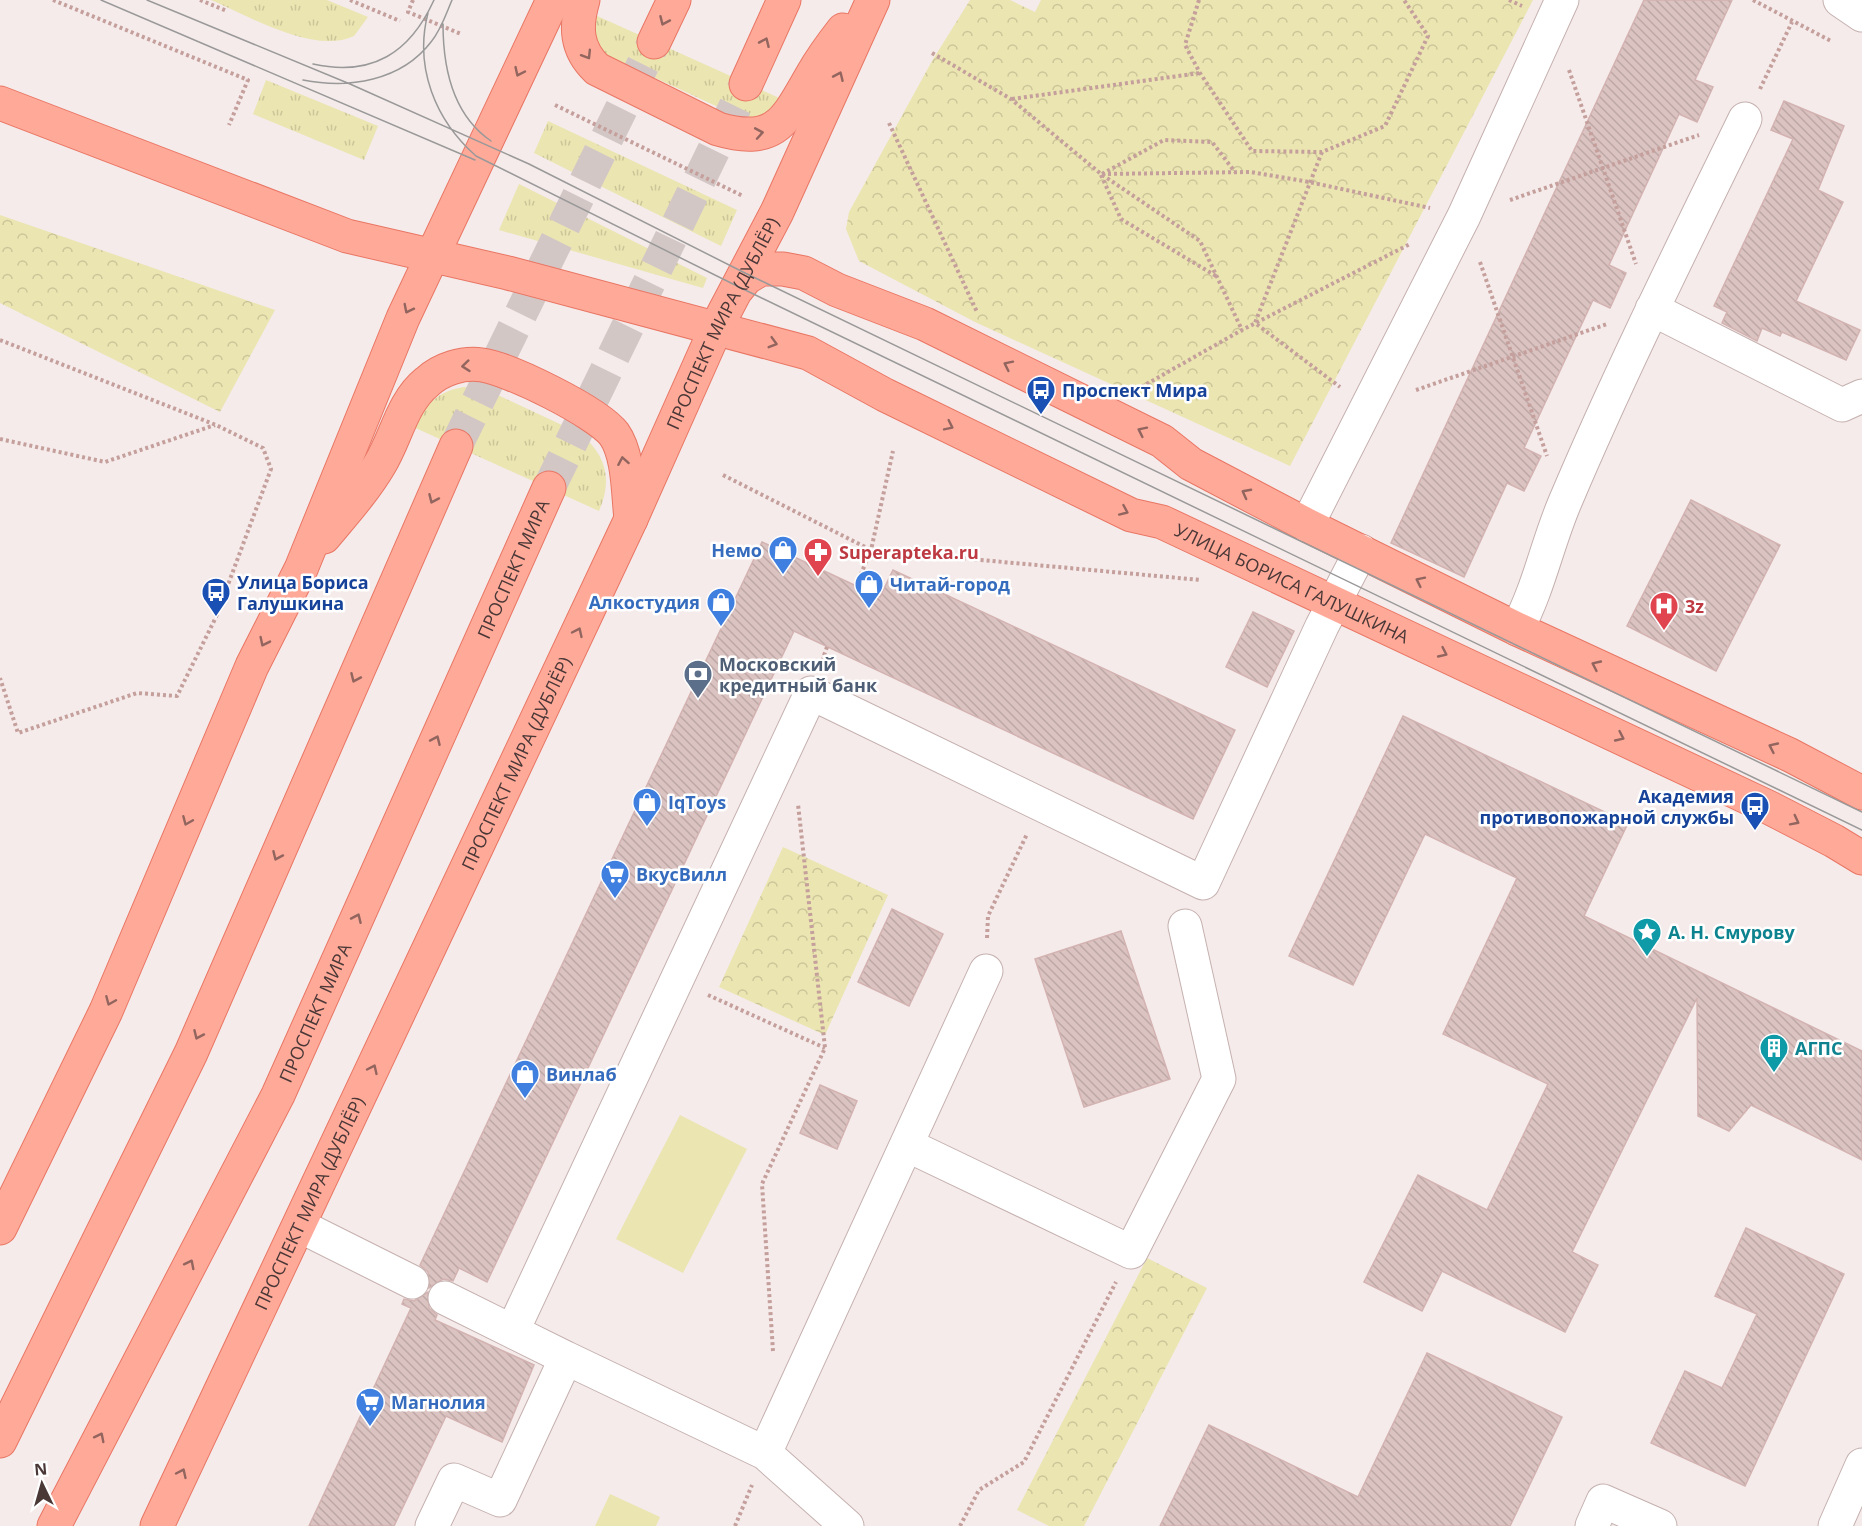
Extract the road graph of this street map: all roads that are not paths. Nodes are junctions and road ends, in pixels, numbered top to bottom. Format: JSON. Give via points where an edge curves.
{"nodes":[{"id":1,"x":553,"y":0,"type":"edge"},
{"id":2,"x":583,"y":0,"type":"edge"},
{"id":3,"x":674,"y":0,"type":"edge"},
{"id":4,"x":784,"y":0,"type":"edge"},
{"id":5,"x":866,"y":0,"type":"edge"},
{"id":6,"x":873,"y":0,"type":"edge"},
{"id":7,"x":1840,"y":0,"type":"edge"},
{"id":8,"x":1557,"y":10,"type":"edge"},
{"id":9,"x":1862,"y":15,"type":"edge"},
{"id":10,"x":654,"y":42,"type":"tunnel mouth"},
{"id":11,"x":746,"y":84,"type":"tunnel mouth"},
{"id":12,"x":0,"y":103,"type":"edge"},
{"id":13,"x":1745,"y":119,"type":"road end"},
{"id":14,"x":777,"y":212,"type":"junction"},
{"id":15,"x":434,"y":257,"type":"junction"},
{"id":16,"x":739,"y":286,"type":"junction"},
{"id":17,"x":837,"y":290,"type":"junction"},
{"id":18,"x":1652,"y":309,"type":"junction"},
{"id":19,"x":680,"y":317,"type":"junction"},
{"id":20,"x":716,"y":328,"type":"junction"},
{"id":21,"x":1862,"y":396,"type":"edge"},
{"id":22,"x":456,"y":446,"type":"tunnel mouth"},
{"id":23,"x":549,"y":488,"type":"tunnel mouth"},
{"id":24,"x":631,"y":519,"type":"junction"},
{"id":25,"x":1307,"y":525,"type":"junction"},
{"id":26,"x":1361,"y":551,"type":"junction"},
{"id":27,"x":301,"y":569,"type":"junction"},
{"id":28,"x":1335,"y":602,"type":"junction"},
{"id":29,"x":1517,"y":629,"type":"junction"},
{"id":30,"x":1862,"y":793,"type":"edge"},
{"id":31,"x":1862,"y":858,"type":"edge"},
{"id":32,"x":1194,"y":904,"type":"junction"},
{"id":33,"x":986,"y":971,"type":"road end"},
{"id":34,"x":907,"y":1144,"type":"junction"},
{"id":35,"x":300,"y":1226,"type":"junction"},
{"id":36,"x":0,"y":1228,"type":"edge"},
{"id":37,"x":412,"y":1282,"type":"dead end"},
{"id":38,"x":445,"y":1298,"type":"dead end"},
{"id":39,"x":513,"y":1330,"type":"junction"},
{"id":40,"x":566,"y":1358,"type":"junction"},
{"id":41,"x":0,"y":1441,"type":"edge"},
{"id":42,"x":765,"y":1453,"type":"junction"},
{"id":43,"x":1862,"y":1465,"type":"edge"},
{"id":44,"x":73,"y":1488,"type":"junction"},
{"id":45,"x":54,"y":1526,"type":"edge"},
{"id":46,"x":61,"y":1526,"type":"edge"},
{"id":47,"x":157,"y":1526,"type":"edge"},
{"id":48,"x":432,"y":1526,"type":"edge"},
{"id":49,"x":847,"y":1526,"type":"edge"},
{"id":50,"x":1592,"y":1526,"type":"edge"},
{"id":51,"x":1660,"y":1526,"type":"edge"},
{"id":52,"x":1835,"y":1526,"type":"edge"}],
"edges":[{"from":1,"to":15,"type":"main road","one_way":true},
{"from":2,"to":5,"type":"main road","one_way":true,"via":[[577,36],[585,57],[597,69],[718,129],[757,135],[774,130],[789,117],[828,49]]},
{"from":3,"to":10,"type":"main road","one_way":true},
{"from":11,"to":4,"type":"main road","one_way":true},
{"from":14,"to":6,"type":"main road","name":"ПРОСПЕКТ МИРА (ДУБЛЁР)","one_way":true},
{"from":7,"to":9,"type":"street"},
{"from":8,"to":25,"type":"street","via":[[1464,216]]},
{"from":12,"to":15,"type":"main road","name":"УЛИЦА БОРИСА ГАЛУШКИНА","via":[[347,236]]},
{"from":13,"to":18,"type":"street"},
{"from":14,"to":16,"type":"main road","name":"ПРОСПЕКТ МИРА (ДУБЛЁР)"},
{"from":14,"to":17,"type":"main road","via":[[777,235],[785,255]]},
{"from":15,"to":19,"type":"main road","name":"УЛИЦА БОРИСА ГАЛУШКИНА"},
{"from":15,"to":27,"type":"main road","one_way":true,"via":[[403,318]]},
{"from":16,"to":17,"type":"main road","via":[[761,269],[783,269],[814,277]]},
{"from":16,"to":19,"type":"main road","via":[[714,311]]},
{"from":16,"to":20,"type":"main road","name":"ПРОСПЕКТ МИРА (ДУБЛЁР)"},
{"from":25,"to":17,"type":"main road","one_way":true,"via":[[1191,464],[1162,441],[925,324]]},
{"from":18,"to":21,"type":"street","via":[[1842,405]]},
{"from":18,"to":29,"type":"street","via":[[1564,504],[1532,599]]},
{"from":19,"to":20,"type":"main road","name":"УЛИЦА БОРИСА ГАЛУШКИНА"},
{"from":20,"to":24,"type":"main road","name":"ПРОСПЕКТ МИРА (ДУБЛЁР)"},
{"from":20,"to":28,"type":"main road","name":"УЛИЦА БОРИСА ГАЛУШКИНА","one_way":true,"via":[[808,353],[1131,515],[1162,522]]},
{"from":22,"to":41,"type":"main road","one_way":true,"via":[[190,1053]]},
{"from":44,"to":23,"type":"main road","name":"ПРОСПЕКТ МИРА","one_way":true,"via":[[278,1095]]},
{"from":24,"to":27,"type":"main road","one_way":true,"via":[[622,454],[615,436],[601,421],[586,410],[497,369],[465,365],[435,375],[414,395],[369,481]]},
{"from":35,"to":24,"type":"main road","name":"ПРОСПЕКТ МИРА (ДУБЛЁР)","one_way":true},
{"from":25,"to":26,"type":"main road"},
{"from":26,"to":28,"type":"street"},
{"from":29,"to":26,"type":"main road","one_way":true},
{"from":27,"to":36,"type":"main road","one_way":true,"via":[[252,666],[106,1011]]},
{"from":28,"to":31,"type":"main road","name":"УЛИЦА БОРИСА ГАЛУШКИНА","one_way":true,"via":[[1770,808]]},
{"from":28,"to":32,"type":"street"},
{"from":30,"to":29,"type":"main road","one_way":true,"via":[[1791,755]]},
{"from":32,"to":34,"type":"street","via":[[1219,1079],[1131,1252]]},
{"from":32,"to":39,"type":"street","via":[[1041,804],[811,693]]},
{"from":33,"to":34,"type":"street"},
{"from":34,"to":42,"type":"street"},
{"from":35,"to":37,"type":"street"},
{"from":47,"to":35,"type":"main road","name":"ПРОСПЕКТ МИРА (ДУБЛЁР)","one_way":true},
{"from":38,"to":39,"type":"street"},
{"from":39,"to":40,"type":"street"},
{"from":40,"to":42,"type":"street"},
{"from":40,"to":48,"type":"street","via":[[500,1500],[454,1480]]},
{"from":42,"to":49,"type":"street"},
{"from":43,"to":52,"type":"street"},
{"from":44,"to":45,"type":"main road","name":"ПРОСПЕКТ МИРА"},
{"from":44,"to":46,"type":"main road"},
{"from":50,"to":51,"type":"street","via":[[1603,1501]]}]}
